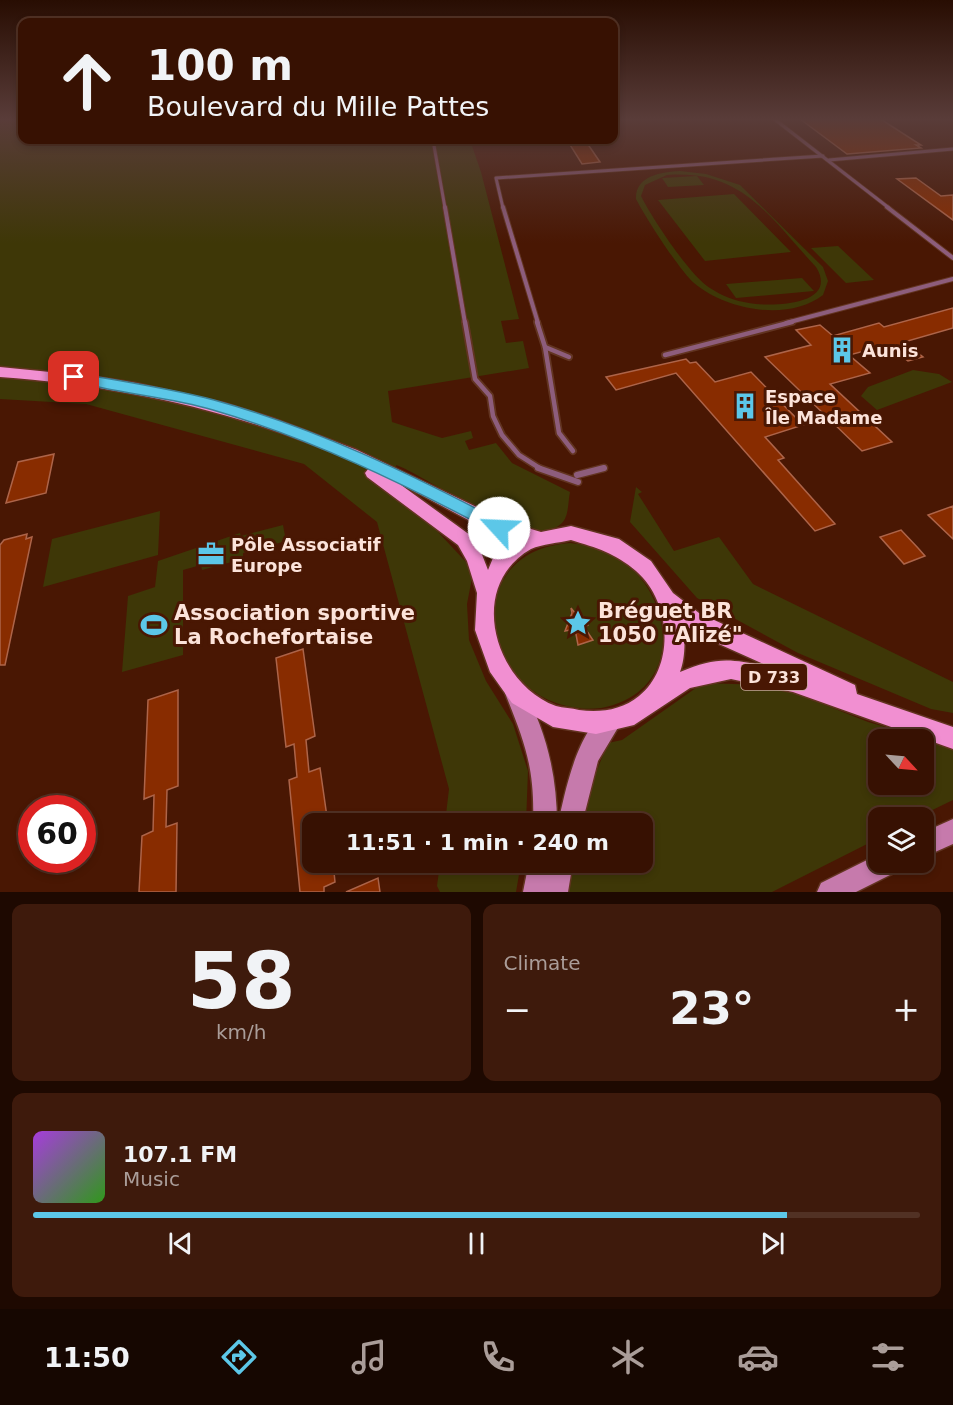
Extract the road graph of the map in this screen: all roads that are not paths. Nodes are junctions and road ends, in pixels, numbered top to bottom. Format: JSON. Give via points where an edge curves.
{"nodes":[{"id":1,"x":437,"y":160,"type":"edge"},
{"id":2,"x":769,"y":160,"type":"edge"},
{"id":3,"x":829,"y":160,"type":"joint"},
{"id":4,"x":833,"y":160,"type":"edge"},
{"id":5,"x":953,"y":258,"type":"edge"},
{"id":6,"x":953,"y":279,"type":"edge"},
{"id":7,"x":545,"y":347,"type":"junction"},
{"id":8,"x":665,"y":355,"type":"dead end"},
{"id":9,"x":569,"y":357,"type":"dead end"},
{"id":10,"x":0,"y":372,"type":"edge"},
{"id":11,"x":313,"y":440,"type":"junction"},
{"id":12,"x":573,"y":452,"type":"dead end"},
{"id":13,"x":604,"y":468,"type":"dead end"},
{"id":14,"x":538,"y":538,"type":"junction"},
{"id":15,"x":486,"y":593,"type":"junction"},
{"id":16,"x":667,"y":598,"type":"junction"},
{"id":17,"x":512,"y":688,"type":"junction"},
{"id":18,"x":647,"y":704,"type":"junction"},
{"id":19,"x":904,"y":720,"type":"junction"},
{"id":20,"x":611,"y":721,"type":"junction"},
{"id":21,"x":953,"y":738,"type":"edge"},
{"id":22,"x":545,"y":813,"type":"edge"},
{"id":23,"x":572,"y":813,"type":"edge"},
{"id":24,"x":953,"y":831,"type":"edge"},
{"id":25,"x":934,"y":840,"type":"edge"},
{"id":26,"x":539,"y":873,"type":"edge"},
{"id":27,"x":559,"y":873,"type":"edge"},
{"id":28,"x":868,"y":873,"type":"edge"},
{"id":29,"x":536,"y":892,"type":"edge"},
{"id":30,"x":555,"y":892,"type":"edge"},
{"id":31,"x":830,"y":892,"type":"edge"}],
"edges":[{"from":1,"to":13,"type":"lane","via":[[476,380],[492,394],[496,424],[516,454],[564,479],[577,479]]},
{"from":2,"to":7,"type":"lane","via":[[496,178]]},
{"from":3,"to":4,"type":"lane"},
{"from":3,"to":5,"type":"lane"},
{"from":6,"to":8,"type":"lane"},
{"from":7,"to":9,"type":"lane"},
{"from":7,"to":12,"type":"lane","via":[[559,433]]},
{"from":10,"to":11,"type":"main road","via":[[74,377],[147,389],[214,405]]},
{"from":11,"to":14,"type":"main road","via":[[427,489],[486,523]]},
{"from":11,"to":15,"type":"main road","via":[[382,478],[457,532],[474,558]]},
{"from":14,"to":15,"type":"main road","via":[[509,554]]},
{"from":14,"to":16,"type":"main road","via":[[571,533],[614,544],[648,570]]},
{"from":15,"to":17,"type":"main road","via":[[485,641],[500,674]]},
{"from":16,"to":18,"type":"main road","via":[[676,635],[674,660],[664,684]]},
{"from":16,"to":19,"type":"main road","number":"D 733","via":[[700,624]]},
{"from":17,"to":20,"type":"main road","via":[[541,711],[564,720]]},
{"from":17,"to":22,"type":"street","via":[[529,718],[543,768]]},
{"from":18,"to":19,"type":"main road","number":"D 733","via":[[684,680],[730,669],[793,682]]},
{"from":18,"to":20,"type":"main road"},
{"from":19,"to":21,"type":"main road","number":"D 733"},
{"from":20,"to":23,"type":"street","via":[[596,736]]},
{"from":24,"to":25,"type":"street"},
{"from":26,"to":29,"type":"street"},
{"from":27,"to":30,"type":"street"},
{"from":28,"to":31,"type":"street"}]}
